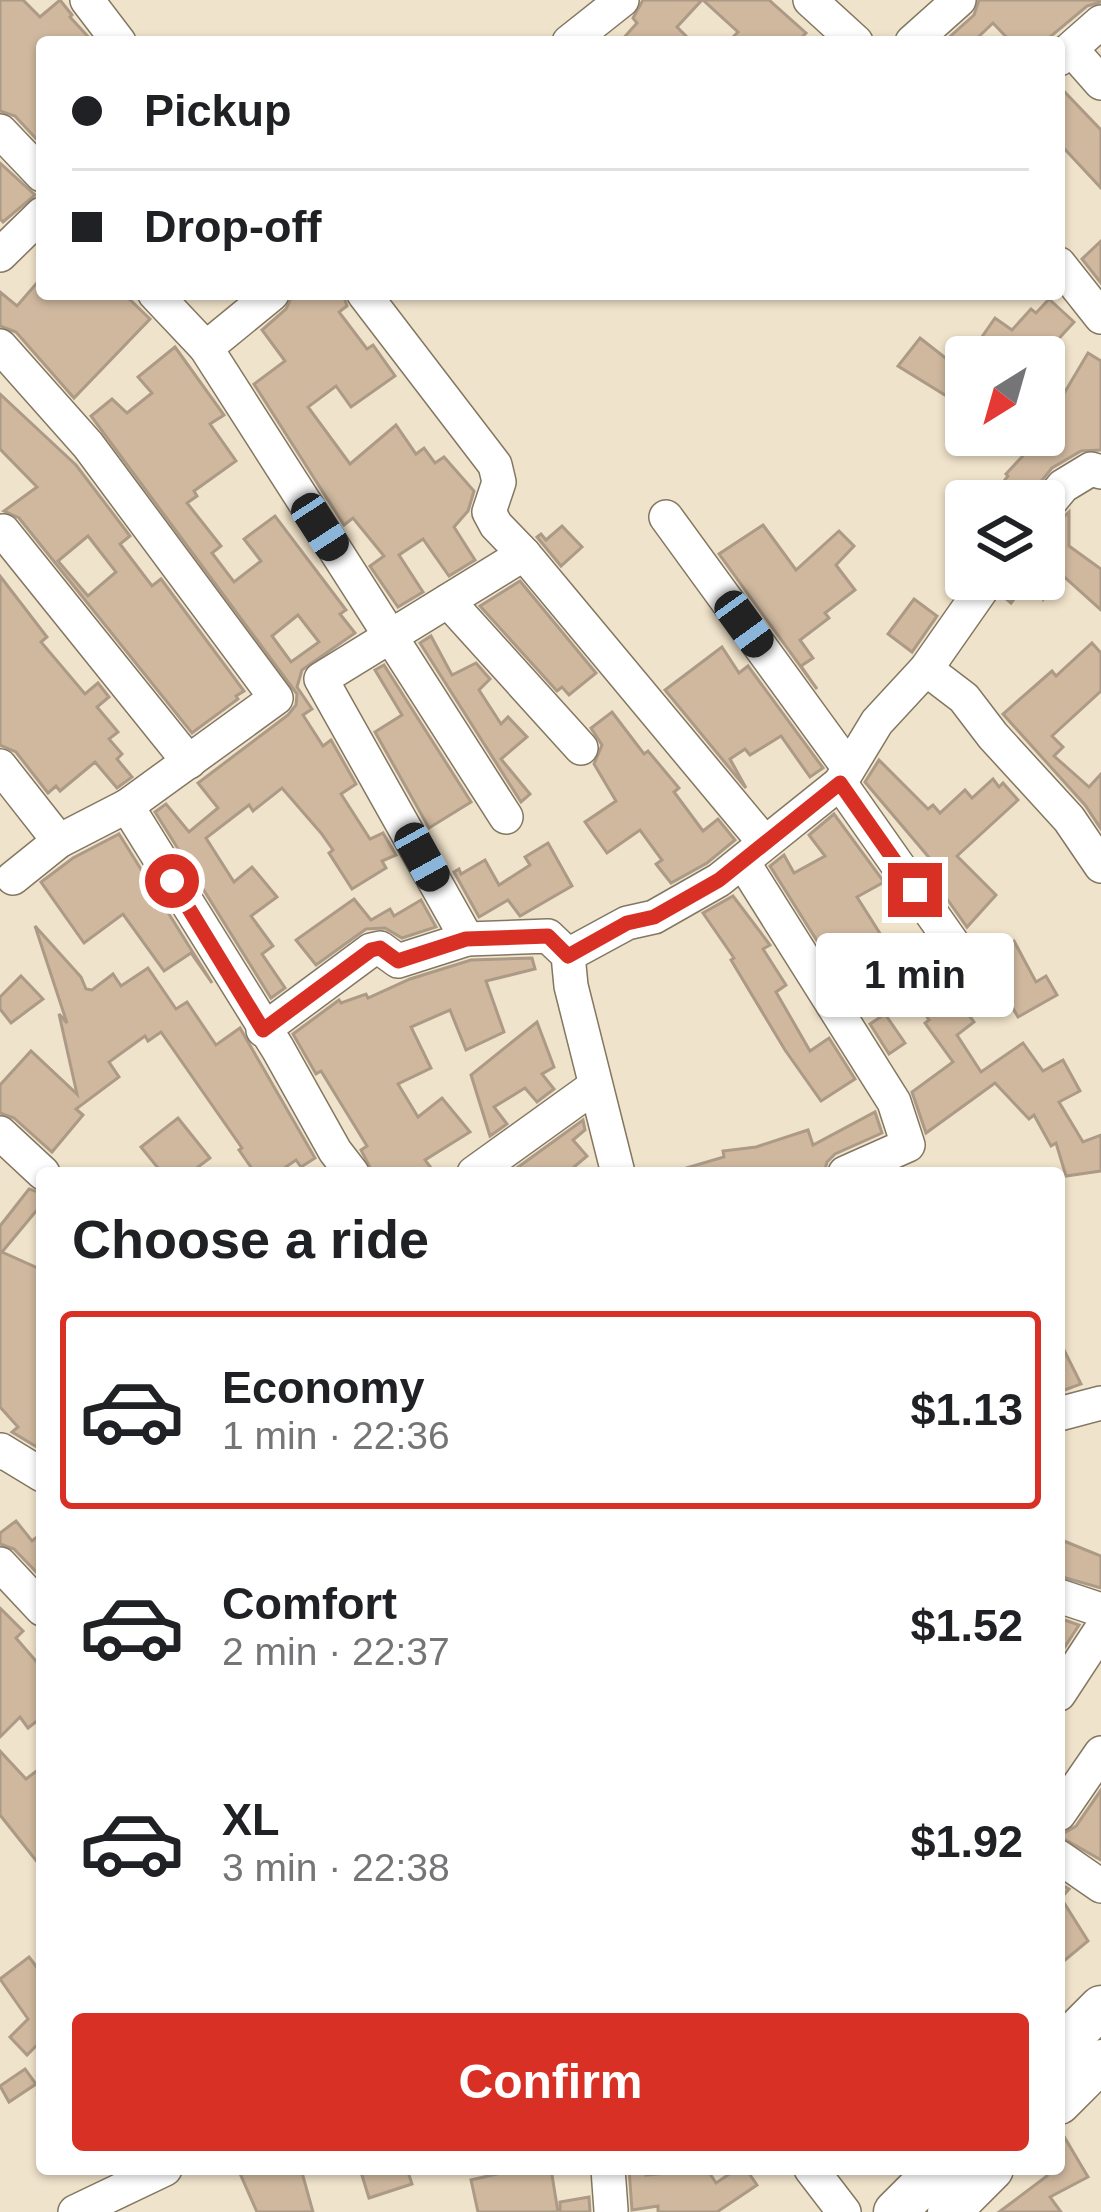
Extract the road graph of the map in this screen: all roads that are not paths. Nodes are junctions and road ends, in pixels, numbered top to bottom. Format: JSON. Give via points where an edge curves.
{"nodes":[{"id":1,"x":87,"y":0,"type":"edge"},
{"id":2,"x":622,"y":0,"type":"edge"},
{"id":3,"x":810,"y":0,"type":"edge"},
{"id":4,"x":958,"y":0,"type":"edge"},
{"id":5,"x":1101,"y":22,"type":"edge"},
{"id":6,"x":114,"y":36,"type":"edge"},
{"id":7,"x":577,"y":36,"type":"edge"},
{"id":8,"x":849,"y":36,"type":"edge"},
{"id":9,"x":919,"y":36,"type":"edge"},
{"id":10,"x":1065,"y":54,"type":"edge"},
{"id":11,"x":1101,"y":83,"type":"edge"},
{"id":12,"x":0,"y":131,"type":"edge"},
{"id":13,"x":36,"y":169,"type":"edge"},
{"id":14,"x":36,"y":220,"type":"edge"},
{"id":15,"x":0,"y":255,"type":"edge"},
{"id":16,"x":1065,"y":272,"type":"edge"},
{"id":17,"x":161,"y":300,"type":"edge"},
{"id":18,"x":265,"y":300,"type":"edge"},
{"id":19,"x":369,"y":300,"type":"edge"},
{"id":20,"x":1101,"y":317,"type":"edge"},
{"id":21,"x":0,"y":346,"type":"edge"},
{"id":22,"x":206,"y":348,"type":"junction"},
{"id":23,"x":1101,"y":472,"type":"edge"},
{"id":24,"x":1065,"y":485,"type":"edge"},
{"id":25,"x":666,"y":517,"type":"dead end"},
{"id":26,"x":2,"y":531,"type":"edge"},
{"id":27,"x":524,"y":554,"type":"junction"},
{"id":28,"x":974,"y":600,"type":"edge"},
{"id":29,"x":448,"y":601,"type":"junction"},
{"id":30,"x":389,"y":634,"type":"junction"},
{"id":31,"x":926,"y":669,"type":"junction"},
{"id":32,"x":581,"y":748,"type":"dead end"},
{"id":33,"x":189,"y":762,"type":"junction"},
{"id":34,"x":0,"y":766,"type":"edge"},
{"id":35,"x":844,"y":775,"type":"junction"},
{"id":36,"x":127,"y":806,"type":"junction"},
{"id":37,"x":506,"y":817,"type":"dead end"},
{"id":38,"x":58,"y":841,"type":"junction"},
{"id":39,"x":753,"y":852,"type":"junction"},
{"id":40,"x":1101,"y":866,"type":"edge"},
{"id":41,"x":13,"y":878,"type":"dead end"},
{"id":42,"x":466,"y":939,"type":"junction"},
{"id":43,"x":568,"y":956,"type":"junction"},
{"id":44,"x":991,"y":998,"type":"dead end"},
{"id":45,"x":263,"y":1030,"type":"junction"},
{"id":46,"x":595,"y":1086,"type":"junction"},
{"id":47,"x":0,"y":1133,"type":"edge"},
{"id":48,"x":334,"y":1166,"type":"edge"},
{"id":49,"x":37,"y":1167,"type":"edge"},
{"id":50,"x":481,"y":1167,"type":"edge"},
{"id":51,"x":616,"y":1167,"type":"edge"},
{"id":52,"x":858,"y":1167,"type":"edge"},
{"id":53,"x":1101,"y":1403,"type":"edge"},
{"id":54,"x":1065,"y":1412,"type":"edge"},
{"id":55,"x":0,"y":1453,"type":"edge"},
{"id":56,"x":36,"y":1471,"type":"edge"},
{"id":57,"x":0,"y":1564,"type":"edge"},
{"id":58,"x":1065,"y":1598,"type":"edge"},
{"id":59,"x":36,"y":1603,"type":"edge"},
{"id":60,"x":1101,"y":1610,"type":"edge"},
{"id":61,"x":1101,"y":1630,"type":"edge"},
{"id":62,"x":1065,"y":1685,"type":"edge"},
{"id":63,"x":1101,"y":1753,"type":"edge"},
{"id":64,"x":1065,"y":1805,"type":"edge"},
{"id":65,"x":1065,"y":1861,"type":"edge"},
{"id":66,"x":1101,"y":1886,"type":"edge"},
{"id":67,"x":1101,"y":2008,"type":"edge"},
{"id":68,"x":1065,"y":2043,"type":"edge"},
{"id":69,"x":1101,"y":2061,"type":"edge"},
{"id":70,"x":1065,"y":2097,"type":"edge"},
{"id":71,"x":152,"y":2175,"type":"edge"},
{"id":72,"x":608,"y":2175,"type":"edge"},
{"id":73,"x":816,"y":2175,"type":"edge"},
{"id":74,"x":932,"y":2175,"type":"edge"},
{"id":75,"x":986,"y":2175,"type":"edge"},
{"id":76,"x":611,"y":2210,"type":"edge"},
{"id":77,"x":75,"y":2212,"type":"edge"},
{"id":78,"x":844,"y":2212,"type":"edge"},
{"id":79,"x":895,"y":2212,"type":"edge"},
{"id":80,"x":949,"y":2212,"type":"edge"}],
"edges":[{"from":1,"to":6,"type":"street"},
{"from":2,"to":7,"type":"street"},
{"from":3,"to":8,"type":"street"},
{"from":4,"to":9,"type":"street"},
{"from":5,"to":10,"type":"street"},
{"from":10,"to":11,"type":"street"},
{"from":12,"to":13,"type":"street"},
{"from":14,"to":15,"type":"street"},
{"from":16,"to":20,"type":"street"},
{"from":17,"to":22,"type":"street"},
{"from":18,"to":22,"type":"street"},
{"from":19,"to":27,"type":"street","via":[[495,466],[500,482],[489,512]]},
{"from":21,"to":33,"type":"street","via":[[88,445],[276,698]]},
{"from":22,"to":30,"type":"street"},
{"from":23,"to":24,"type":"street","via":[[1091,469]]},
{"from":25,"to":35,"type":"street"},
{"from":26,"to":33,"type":"street"},
{"from":27,"to":29,"type":"street"},
{"from":27,"to":39,"type":"street"},
{"from":28,"to":31,"type":"street"},
{"from":29,"to":30,"type":"street"},
{"from":29,"to":32,"type":"street"},
{"from":30,"to":37,"type":"street"},
{"from":30,"to":42,"type":"street","via":[[322,679]]},
{"from":31,"to":35,"type":"street","via":[[877,722]]},
{"from":31,"to":40,"type":"street","via":[[964,698]]},
{"from":33,"to":36,"type":"street"},
{"from":34,"to":38,"type":"street"},
{"from":35,"to":39,"type":"street"},
{"from":35,"to":44,"type":"street"},
{"from":36,"to":38,"type":"street"},
{"from":36,"to":45,"type":"street"},
{"from":38,"to":41,"type":"street"},
{"from":39,"to":43,"type":"street","via":[[654,917]]},
{"from":39,"to":52,"type":"street","via":[[901,1119],[908,1144]]},
{"from":42,"to":43,"type":"street","via":[[548,936]]},
{"from":42,"to":45,"type":"street","via":[[398,961],[371,950]]},
{"from":43,"to":46,"type":"street"},
{"from":45,"to":48,"type":"street"},
{"from":46,"to":50,"type":"street"},
{"from":46,"to":51,"type":"street"},
{"from":47,"to":49,"type":"street"},
{"from":53,"to":54,"type":"street"},
{"from":55,"to":56,"type":"street"},
{"from":57,"to":59,"type":"street"},
{"from":58,"to":60,"type":"street"},
{"from":61,"to":62,"type":"street"},
{"from":63,"to":64,"type":"street"},
{"from":65,"to":66,"type":"street"},
{"from":67,"to":68,"type":"main road"},
{"from":69,"to":70,"type":"main road"},
{"from":71,"to":77,"type":"street"},
{"from":72,"to":76,"type":"street"},
{"from":73,"to":78,"type":"street"},
{"from":74,"to":79,"type":"main road"},
{"from":75,"to":80,"type":"main road"}]}
